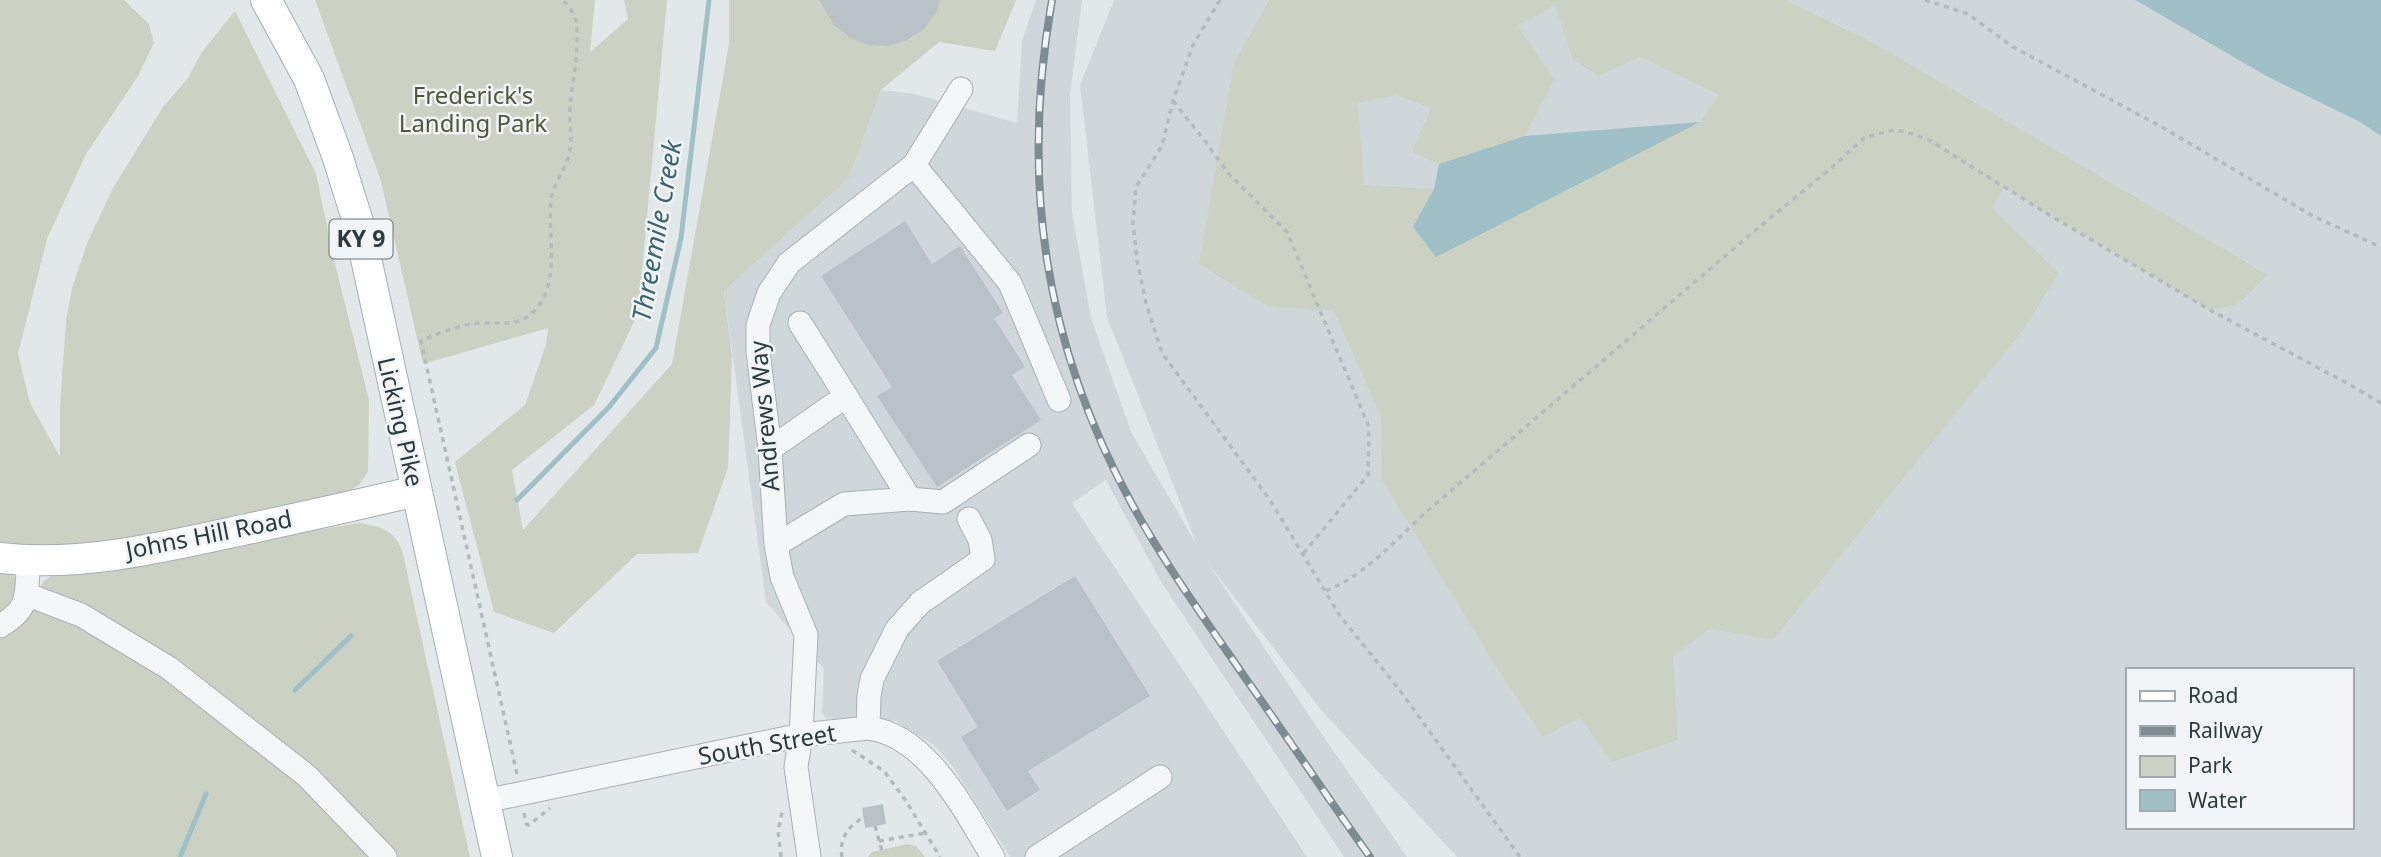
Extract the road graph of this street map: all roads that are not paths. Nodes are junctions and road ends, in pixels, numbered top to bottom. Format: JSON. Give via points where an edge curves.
{"nodes":[{"id":1,"x":267,"y":0,"type":"edge"},
{"id":2,"x":961,"y":89,"type":"dead end"},
{"id":3,"x":914,"y":165,"type":"junction"},
{"id":4,"x":800,"y":323,"type":"dead end"},
{"id":5,"x":846,"y":396,"type":"junction"},
{"id":6,"x":1059,"y":400,"type":"dead end"},
{"id":7,"x":1030,"y":444,"type":"dead end"},
{"id":8,"x":770,"y":449,"type":"junction"},
{"id":9,"x":416,"y":491,"type":"junction"},
{"id":10,"x":910,"y":499,"type":"junction"},
{"id":11,"x":969,"y":519,"type":"dead end"},
{"id":12,"x":776,"y":545,"type":"junction"},
{"id":13,"x":0,"y":558,"type":"edge"},
{"id":14,"x":29,"y":560,"type":"junction"},
{"id":15,"x":28,"y":595,"type":"junction"},
{"id":16,"x":0,"y":626,"type":"edge"},
{"id":17,"x":868,"y":728,"type":"junction"},
{"id":18,"x":801,"y":735,"type":"junction"},
{"id":19,"x":1160,"y":777,"type":"dead end"},
{"id":20,"x":485,"y":801,"type":"junction"},
{"id":21,"x":366,"y":847,"type":"edge"},
{"id":22,"x":385,"y":857,"type":"edge"},
{"id":23,"x":497,"y":857,"type":"edge"},
{"id":24,"x":809,"y":857,"type":"edge"},
{"id":25,"x":993,"y":857,"type":"edge"},
{"id":26,"x":1037,"y":857,"type":"edge"}],
"edges":[{"from":1,"to":9,"type":"main road","name":"Licking Pike","number":"KY 9","via":[[309,79],[358,222]]},
{"from":2,"to":3,"type":"street","name":"Andrews Way"},
{"from":3,"to":6,"type":"street","via":[[1010,283]]},
{"from":3,"to":8,"type":"street","name":"Andrews Way","via":[[789,263],[769,293],[758,325],[758,352]]},
{"from":4,"to":5,"type":"street"},
{"from":5,"to":8,"type":"street"},
{"from":5,"to":10,"type":"street"},
{"from":7,"to":10,"type":"street","via":[[943,502]]},
{"from":8,"to":12,"type":"street","name":"Andrews Way"},
{"from":9,"to":14,"type":"main road","name":"Johns Hill Road","via":[[194,540],[100,556]]},
{"from":9,"to":20,"type":"main road","name":"Licking Pike","number":"KY 9"},
{"from":10,"to":12,"type":"street","via":[[844,504]]},
{"from":11,"to":17,"type":"street","via":[[983,559],[920,603],[897,629],[872,679]]},
{"from":12,"to":18,"type":"street","name":"Andrews Way","via":[[782,577],[806,635]]},
{"from":13,"to":14,"type":"main road","name":"Johns Hill Road"},
{"from":14,"to":15,"type":"street"},
{"from":15,"to":16,"type":"street","via":[[19,611]]},
{"from":15,"to":21,"type":"street","via":[[81,615],[169,668],[307,776]]},
{"from":17,"to":18,"type":"street","name":"South Street"},
{"from":17,"to":25,"type":"street","name":"South Street","via":[[902,741],[936,768]]},
{"from":18,"to":20,"type":"street","name":"South Street"},
{"from":18,"to":24,"type":"street","name":"Andrews Way","via":[[796,767]]},
{"from":19,"to":26,"type":"street"},
{"from":20,"to":23,"type":"main road","name":"Licking Pike","number":"KY 9"},
{"from":21,"to":22,"type":"street"}]}
